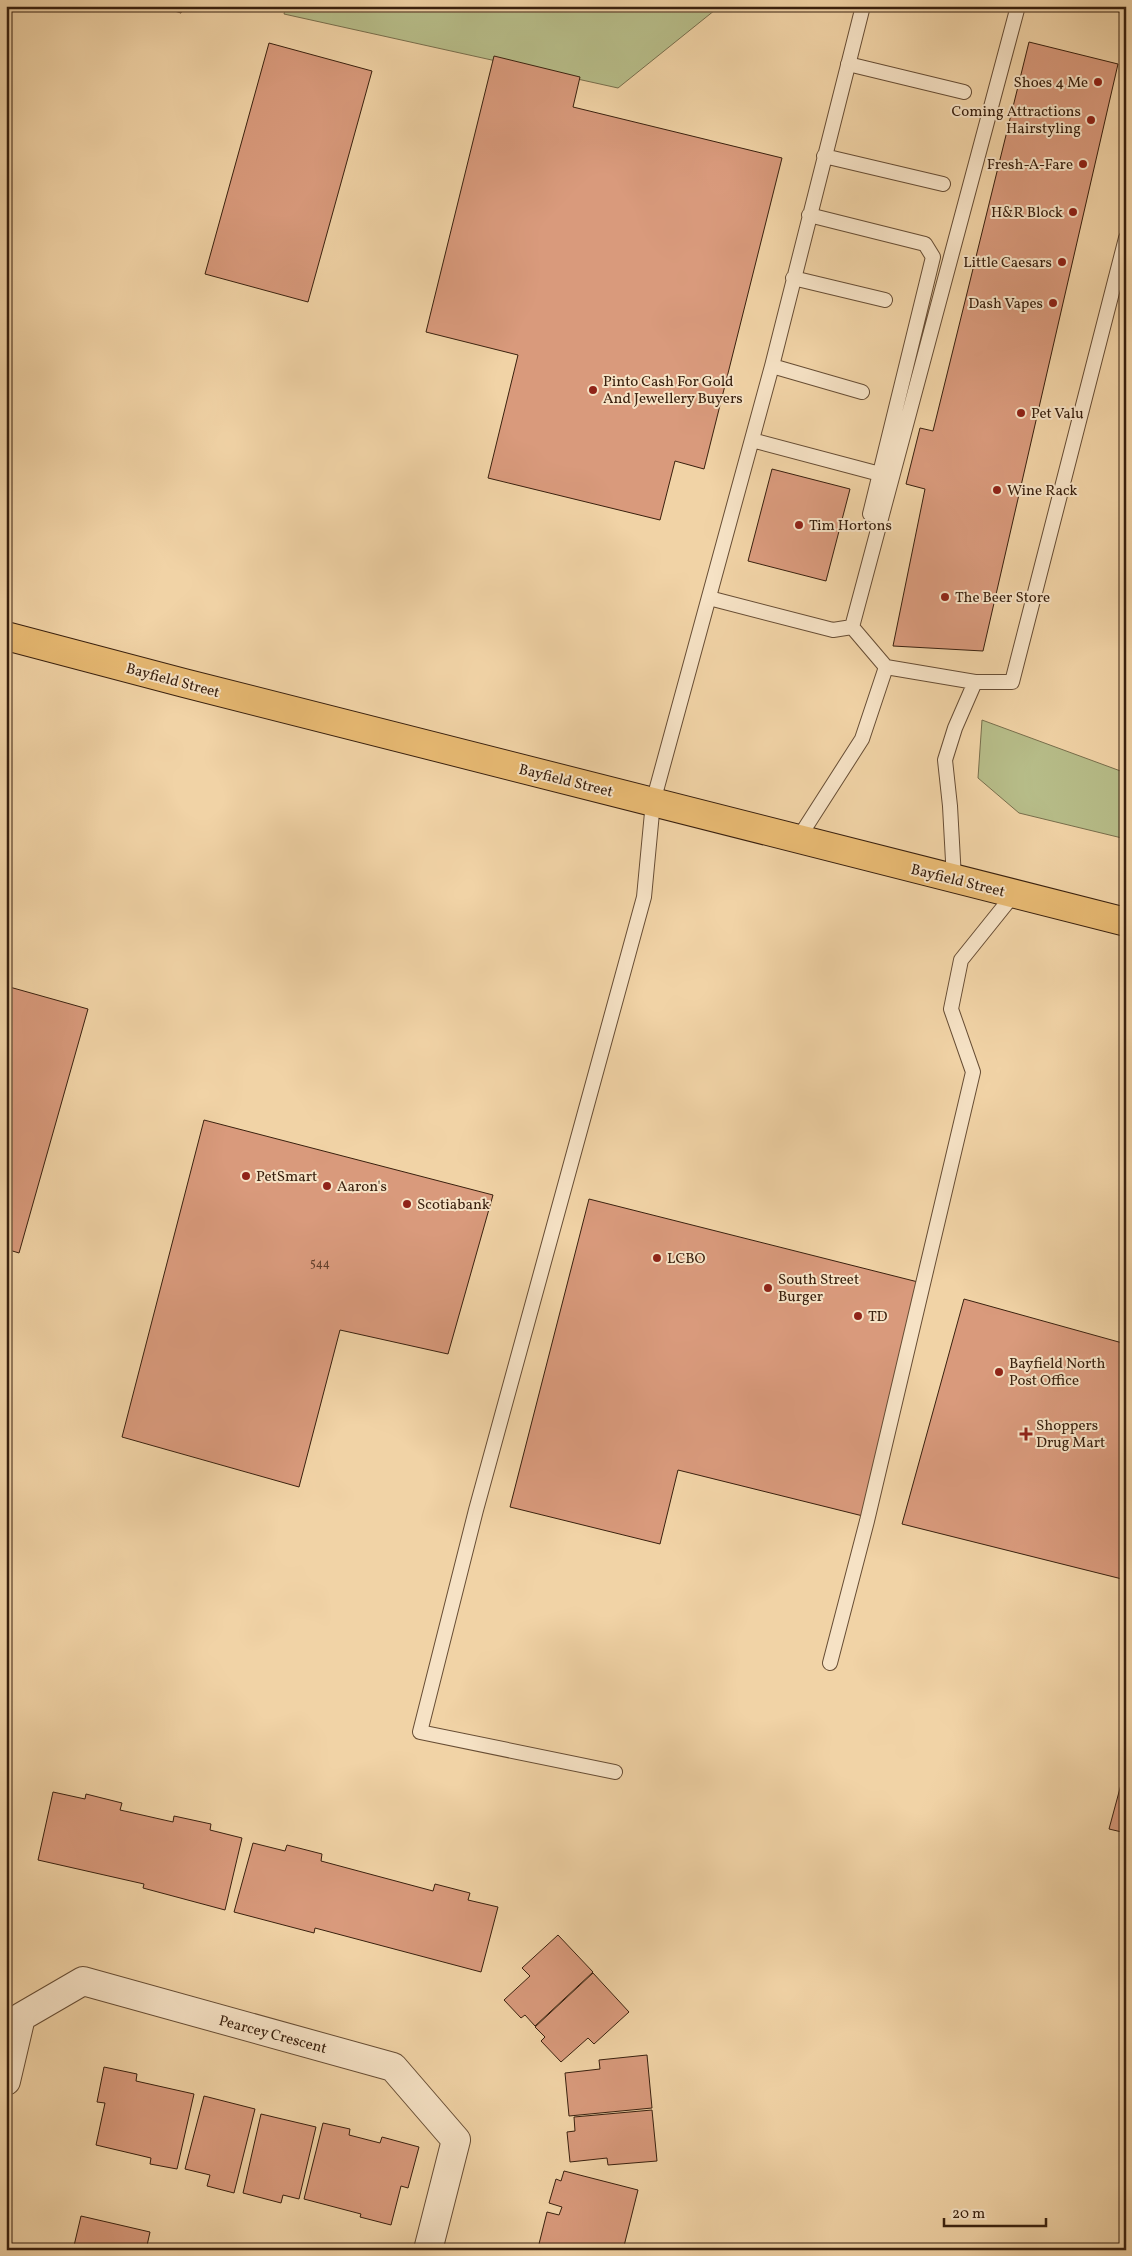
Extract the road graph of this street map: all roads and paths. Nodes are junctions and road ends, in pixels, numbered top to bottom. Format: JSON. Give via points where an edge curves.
{"nodes":[{"id":1,"x":863,"y":6,"type":"edge"},
{"id":2,"x":1018,"y":6,"type":"edge"},
{"id":3,"x":848,"y":64,"type":"junction"},
{"id":4,"x":964,"y":92,"type":"dead end"},
{"id":5,"x":824,"y":156,"type":"junction"},
{"id":6,"x":943,"y":184,"type":"dead end"},
{"id":7,"x":809,"y":215,"type":"junction"},
{"id":8,"x":1126,"y":238,"type":"edge"},
{"id":9,"x":1122,"y":272,"type":"edge"},
{"id":10,"x":793,"y":278,"type":"junction"},
{"id":11,"x":885,"y":300,"type":"dead end"},
{"id":12,"x":772,"y":366,"type":"junction"},
{"id":13,"x":862,"y":392,"type":"dead end"},
{"id":14,"x":752,"y":440,"type":"junction"},
{"id":15,"x":880,"y":474,"type":"junction"},
{"id":16,"x":882,"y":517,"type":"junction"},
{"id":17,"x":709,"y":598,"type":"junction"},
{"id":18,"x":852,"y":627,"type":"junction"},
{"id":19,"x":6,"y":636,"type":"edge"},
{"id":20,"x":886,"y":667,"type":"junction"},
{"id":21,"x":975,"y":682,"type":"junction"},
{"id":22,"x":653,"y":802,"type":"junction"},
{"id":23,"x":798,"y":839,"type":"junction"},
{"id":24,"x":954,"y":879,"type":"junction"},
{"id":25,"x":1014,"y":894,"type":"junction"},
{"id":26,"x":1126,"y":922,"type":"edge"},
{"id":27,"x":830,"y":1663,"type":"dead end"},
{"id":28,"x":615,"y":1772,"type":"dead end"},
{"id":29,"x":6,"y":2081,"type":"edge"},
{"id":30,"x":428,"y":2250,"type":"edge"}],
"edges":[{"from":1,"to":3,"type":"lane"},
{"from":2,"to":16,"type":"lane"},
{"from":3,"to":4,"type":"lane"},
{"from":3,"to":5,"type":"lane"},
{"from":5,"to":6,"type":"lane"},
{"from":5,"to":7,"type":"lane"},
{"from":7,"to":10,"type":"lane"},
{"from":7,"to":15,"type":"lane","via":[[925,244],[933,257]]},
{"from":8,"to":9,"type":"lane"},
{"from":9,"to":21,"type":"lane","via":[[1012,682]]},
{"from":10,"to":11,"type":"lane"},
{"from":10,"to":12,"type":"lane"},
{"from":12,"to":13,"type":"lane"},
{"from":12,"to":14,"type":"lane"},
{"from":14,"to":15,"type":"lane"},
{"from":14,"to":17,"type":"lane"},
{"from":15,"to":16,"type":"lane","via":[[870,514]]},
{"from":16,"to":18,"type":"lane"},
{"from":17,"to":18,"type":"lane","via":[[833,630]]},
{"from":17,"to":22,"type":"lane"},
{"from":18,"to":20,"type":"lane"},
{"from":19,"to":22,"type":"main road","name":"Bayfield Street"},
{"from":20,"to":21,"type":"lane"},
{"from":20,"to":23,"type":"lane","via":[[862,739]]},
{"from":21,"to":24,"type":"lane","via":[[945,760]]},
{"from":22,"to":23,"type":"main road","name":"Bayfield Street"},
{"from":22,"to":28,"type":"lane","via":[[644,897],[476,1510],[420,1732]]},
{"from":23,"to":24,"type":"main road","name":"Bayfield Street"},
{"from":24,"to":25,"type":"main road","name":"Bayfield Street"},
{"from":25,"to":26,"type":"main road","name":"Bayfield Street"},
{"from":25,"to":27,"type":"lane","via":[[961,960],[951,1009],[973,1072],[867,1521]]},
{"from":29,"to":30,"type":"street","name":"Pearcey Crescent","via":[[21,2018],[83,1981],[392,2067],[456,2140]]}]}
